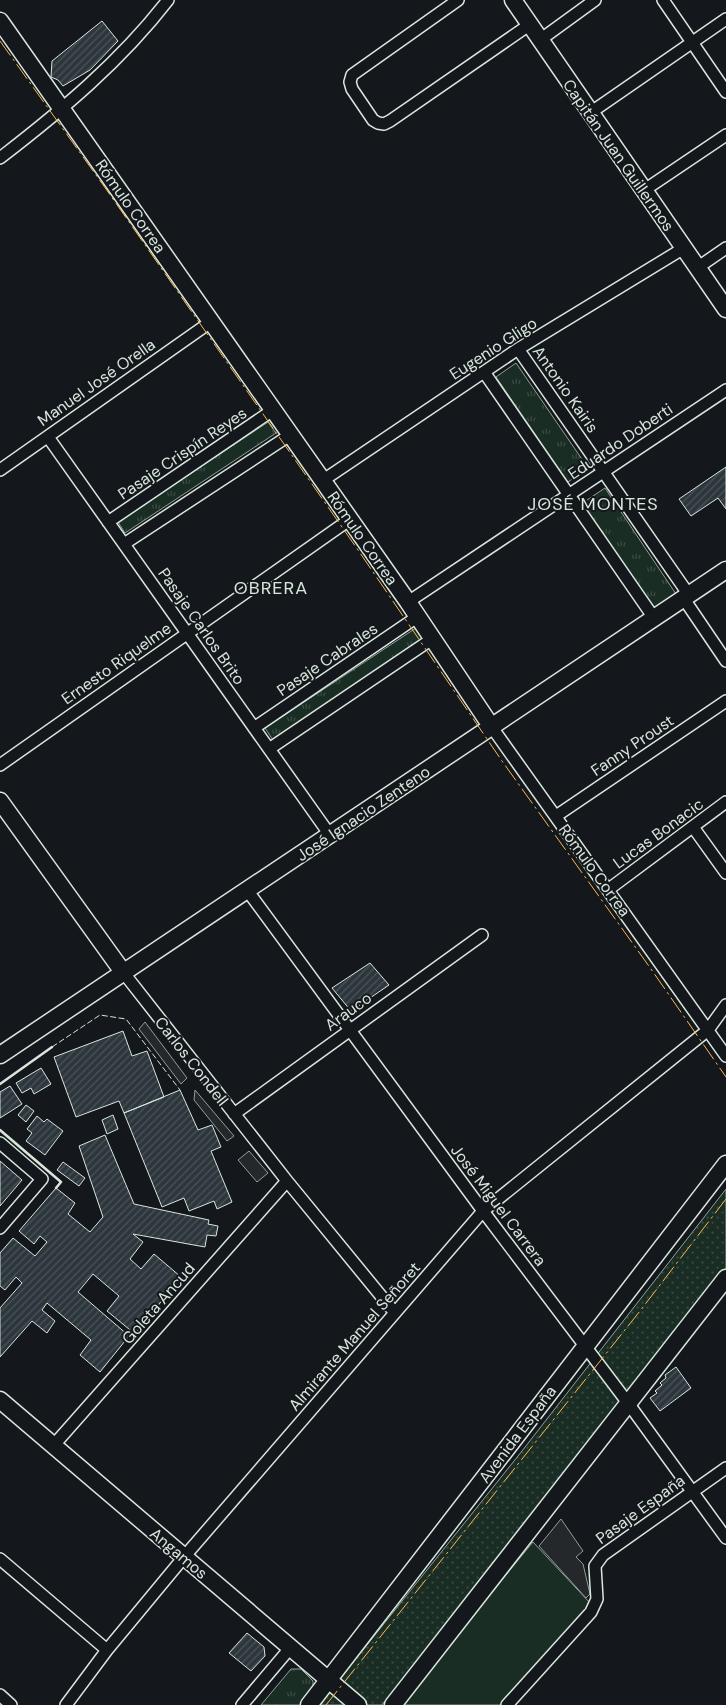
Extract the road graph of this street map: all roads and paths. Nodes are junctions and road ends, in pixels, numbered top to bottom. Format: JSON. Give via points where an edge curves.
{"nodes":[{"id":1,"x":168,"y":0,"type":"edge"},
{"id":2,"x":458,"y":0,"type":"edge"},
{"id":3,"x":513,"y":0,"type":"edge"},
{"id":4,"x":595,"y":0,"type":"edge"},
{"id":5,"x":663,"y":0,"type":"edge"},
{"id":6,"x":726,"y":19,"type":"edge"},
{"id":7,"x":0,"y":20,"type":"edge"},
{"id":8,"x":529,"y":25,"type":"junction"},
{"id":9,"x":540,"y":40,"type":"junction"},
{"id":10,"x":692,"y":42,"type":"junction"},
{"id":11,"x":726,"y":92,"type":"edge"},
{"id":12,"x":62,"y":109,"type":"junction"},
{"id":13,"x":590,"y":113,"type":"junction"},
{"id":14,"x":726,"y":135,"type":"edge"},
{"id":15,"x":0,"y":158,"type":"edge"},
{"id":16,"x":643,"y":191,"type":"junction"},
{"id":17,"x":684,"y":248,"type":"junction"},
{"id":18,"x":726,"y":248,"type":"edge"},
{"id":19,"x":697,"y":268,"type":"junction"},
{"id":20,"x":726,"y":310,"type":"edge"},
{"id":21,"x":212,"y":321,"type":"junction"},
{"id":22,"x":518,"y":349,"type":"junction"},
{"id":23,"x":484,"y":372,"type":"junction"},
{"id":24,"x":726,"y":390,"type":"edge"},
{"id":25,"x":273,"y":410,"type":"junction"},
{"id":26,"x":290,"y":434,"type":"junction"},
{"id":27,"x":48,"y":437,"type":"junction"},
{"id":28,"x":0,"y":470,"type":"edge"},
{"id":29,"x":604,"y":472,"type":"junction"},
{"id":30,"x":322,"y":481,"type":"junction"},
{"id":31,"x":569,"y":495,"type":"junction"},
{"id":32,"x":350,"y":520,"type":"junction"},
{"id":33,"x":108,"y":522,"type":"junction"},
{"id":34,"x":124,"y":544,"type":"junction"},
{"id":35,"x":726,"y":570,"type":"edge"},
{"id":36,"x":686,"y":597,"type":"junction"},
{"id":37,"x":408,"y":602,"type":"junction"},
{"id":38,"x":417,"y":617,"type":"junction"},
{"id":39,"x":654,"y":618,"type":"junction"},
{"id":40,"x":187,"y":634,"type":"junction"},
{"id":41,"x":432,"y":639,"type":"junction"},
{"id":42,"x":726,"y":661,"type":"edge"},
{"id":43,"x":726,"y":701,"type":"edge"},
{"id":44,"x":491,"y":726,"type":"junction"},
{"id":45,"x":254,"y":728,"type":"junction"},
{"id":46,"x":269,"y":749,"type":"junction"},
{"id":47,"x":0,"y":765,"type":"edge"},
{"id":48,"x":0,"y":802,"type":"edge"},
{"id":49,"x":726,"y":802,"type":"edge"},
{"id":50,"x":556,"y":816,"type":"junction"},
{"id":51,"x":693,"y":827,"type":"junction"},
{"id":52,"x":330,"y":835,"type":"junction"},
{"id":53,"x":726,"y":873,"type":"edge"},
{"id":54,"x":609,"y":889,"type":"junction"},
{"id":55,"x":247,"y":890,"type":"junction"},
{"id":56,"x":482,"y":935,"type":"dead end"},
{"id":57,"x":123,"y":972,"type":"junction"},
{"id":58,"x":726,"y":1005,"type":"edge"},
{"id":59,"x":350,"y":1030,"type":"junction"},
{"id":60,"x":708,"y":1030,"type":"junction"},
{"id":61,"x":0,"y":1055,"type":"edge"},
{"id":62,"x":726,"y":1056,"type":"edge"},
{"id":63,"x":234,"y":1114,"type":"junction"},
{"id":64,"x":0,"y":1143,"type":"edge"},
{"id":65,"x":726,"y":1164,"type":"edge"},
{"id":66,"x":287,"y":1181,"type":"junction"},
{"id":67,"x":483,"y":1211,"type":"junction"},
{"id":68,"x":0,"y":1228,"type":"edge"},
{"id":69,"x":726,"y":1278,"type":"edge"},
{"id":70,"x":395,"y":1313,"type":"junction"},
{"id":71,"x":585,"y":1347,"type":"junction"},
{"id":72,"x":1,"y":1402,"type":"edge"},
{"id":73,"x":628,"y":1402,"type":"junction"},
{"id":74,"x":53,"y":1446,"type":"junction"},
{"id":75,"x":726,"y":1468,"type":"edge"},
{"id":76,"x":693,"y":1492,"type":"junction"},
{"id":77,"x":726,"y":1538,"type":"edge"},
{"id":78,"x":184,"y":1557,"type":"junction"},
{"id":79,"x":0,"y":1559,"type":"edge"},
{"id":80,"x":291,"y":1647,"type":"junction"},
{"id":81,"x":107,"y":1650,"type":"junction"},
{"id":82,"x":329,"y":1680,"type":"junction"},
{"id":83,"x":0,"y":1696,"type":"edge"},
{"id":84,"x":12,"y":1705,"type":"edge"},
{"id":85,"x":66,"y":1705,"type":"edge"},
{"id":86,"x":242,"y":1705,"type":"edge"},
{"id":87,"x":309,"y":1705,"type":"edge"},
{"id":88,"x":358,"y":1705,"type":"edge"},
{"id":89,"x":392,"y":1705,"type":"edge"},
{"id":90,"x":507,"y":1705,"type":"edge"}],
"edges":[{"from":1,"to":12,"type":"street","via":[[143,31]]},
{"from":2,"to":8,"type":"street","via":[[354,72],[350,79],[352,89],[374,120],[381,124],[390,121]]},
{"from":3,"to":8,"type":"street","name":"Capitán Juan Guillermos"},
{"from":4,"to":9,"type":"street"},
{"from":5,"to":10,"type":"street"},
{"from":6,"to":10,"type":"street"},
{"from":7,"to":12,"type":"street","name":"Rómulo Correa"},
{"from":8,"to":9,"type":"street","name":"Capitán Juan Guillermos"},
{"from":9,"to":13,"type":"street","name":"Capitán Juan Guillermos"},
{"from":10,"to":11,"type":"street"},
{"from":10,"to":13,"type":"street"},
{"from":12,"to":15,"type":"street"},
{"from":12,"to":21,"type":"street","name":"Rómulo Correa"},
{"from":13,"to":16,"type":"street","name":"Capitán Juan Guillermos"},
{"from":14,"to":16,"type":"street"},
{"from":16,"to":17,"type":"street","name":"Capitán Juan Guillermos"},
{"from":17,"to":19,"type":"street","name":"Capitán Juan Guillermos"},
{"from":17,"to":22,"type":"street","name":"Eugenio Gligo"},
{"from":18,"to":19,"type":"street"},
{"from":19,"to":20,"type":"street","name":"Capitán Juan Guillermos"},
{"from":21,"to":25,"type":"street","name":"Rómulo Correa"},
{"from":21,"to":27,"type":"street","name":"Manuel José Orella"},
{"from":22,"to":23,"type":"street","name":"Eugenio Gligo"},
{"from":22,"to":29,"type":"street","name":"Antonio Kairis"},
{"from":23,"to":30,"type":"street","name":"Eugenio Gligo"},
{"from":23,"to":31,"type":"street"},
{"from":24,"to":29,"type":"street","name":"Eduardo Doberti"},
{"from":25,"to":26,"type":"street","name":"Rómulo Correa"},
{"from":25,"to":33,"type":"street","name":"Pasaje Crispín Reyes"},
{"from":26,"to":30,"type":"street","name":"Rómulo Correa"},
{"from":26,"to":34,"type":"street"},
{"from":27,"to":28,"type":"street","name":"Manuel José Orella"},
{"from":27,"to":33,"type":"street","name":"Pasaje Carlos Brito"},
{"from":29,"to":31,"type":"street","name":"Eduardo Doberti"},
{"from":29,"to":36,"type":"street","name":"Antonio Kairis"},
{"from":30,"to":32,"type":"street","name":"Rómulo Correa"},
{"from":31,"to":37,"type":"street","name":"Eduardo Doberti"},
{"from":31,"to":39,"type":"street"},
{"from":32,"to":37,"type":"street","name":"Rómulo Correa"},
{"from":32,"to":40,"type":"street","name":"Ernesto Riquelme"},
{"from":33,"to":34,"type":"street","name":"Pasaje Carlos Brito"},
{"from":34,"to":40,"type":"street","name":"Pasaje Carlos Brito"},
{"from":35,"to":36,"type":"street","name":"José Ignacio Zenteno"},
{"from":36,"to":39,"type":"street","name":"José Ignacio Zenteno"},
{"from":36,"to":42,"type":"street","name":"Antonio Kairis"},
{"from":37,"to":38,"type":"street","name":"Rómulo Correa"},
{"from":38,"to":41,"type":"street","name":"Rómulo Correa"},
{"from":38,"to":45,"type":"street","name":"Pasaje Cabrales"},
{"from":39,"to":44,"type":"street","name":"José Ignacio Zenteno"},
{"from":40,"to":45,"type":"street","name":"Pasaje Carlos Brito"},
{"from":40,"to":47,"type":"street","name":"Ernesto Riquelme"},
{"from":41,"to":44,"type":"street","name":"Rómulo Correa"},
{"from":41,"to":46,"type":"street"},
{"from":43,"to":50,"type":"street","name":"Fanny Proust"},
{"from":44,"to":50,"type":"street","name":"Rómulo Correa"},
{"from":44,"to":52,"type":"street","name":"José Ignacio Zenteno"},
{"from":45,"to":46,"type":"street","name":"Pasaje Carlos Brito"},
{"from":46,"to":52,"type":"street","name":"Pasaje Carlos Brito"},
{"from":48,"to":57,"type":"street","name":"Carlos Condell"},
{"from":49,"to":51,"type":"street","name":"Lucas Bonacic"},
{"from":50,"to":54,"type":"street","name":"Rómulo Correa"},
{"from":51,"to":53,"type":"street"},
{"from":51,"to":54,"type":"street","name":"Lucas Bonacic"},
{"from":52,"to":55,"type":"street","name":"José Ignacio Zenteno"},
{"from":54,"to":60,"type":"street","name":"Rómulo Correa"},
{"from":55,"to":57,"type":"street","name":"José Ignacio Zenteno"},
{"from":55,"to":59,"type":"street","name":"José Miguel Carrera"},
{"from":56,"to":59,"type":"street","name":"Arauco"},
{"from":57,"to":61,"type":"street","name":"José Ignacio Zenteno"},
{"from":57,"to":63,"type":"street","name":"Carlos Condell"},
{"from":58,"to":60,"type":"street","name":"Almirante Manuel Señoret"},
{"from":59,"to":63,"type":"street","name":"Arauco"},
{"from":59,"to":67,"type":"street","name":"José Miguel Carrera"},
{"from":60,"to":62,"type":"street","name":"Rómulo Correa"},
{"from":60,"to":67,"type":"street","name":"Almirante Manuel Señoret"},
{"from":63,"to":66,"type":"street","name":"Carlos Condell"},
{"from":64,"to":68,"type":"street","via":[[42,1179]]},
{"from":65,"to":71,"type":"street","name":"Avenida España"},
{"from":66,"to":70,"type":"street","name":"Carlos Condell"},
{"from":66,"to":74,"type":"street","name":"Goleta Ancud"},
{"from":67,"to":70,"type":"street","name":"Almirante Manuel Señoret"},
{"from":67,"to":71,"type":"street","name":"José Miguel Carrera"},
{"from":69,"to":73,"type":"street"},
{"from":70,"to":78,"type":"street","name":"Almirante Manuel Señoret"},
{"from":71,"to":73,"type":"street","name":"José Miguel Carrera"},
{"from":71,"to":82,"type":"street","name":"Avenida España"},
{"from":72,"to":74,"type":"street","name":"Angamos"},
{"from":73,"to":76,"type":"street","name":"José Miguel Carrera"},
{"from":73,"to":89,"type":"street"},
{"from":74,"to":78,"type":"street","name":"Angamos"},
{"from":75,"to":76,"type":"street","name":"Pasaje España"},
{"from":76,"to":77,"type":"street","name":"José Miguel Carrera"},
{"from":76,"to":90,"type":"street","name":"Pasaje España","via":[[603,1555],[595,1566],[597,1599],[591,1612]]},
{"from":78,"to":80,"type":"street","name":"Angamos"},
{"from":78,"to":81,"type":"street","name":"Almirante Manuel Señoret"},
{"from":79,"to":81,"type":"street"},
{"from":80,"to":82,"type":"street","name":"Angamos"},
{"from":80,"to":86,"type":"street"},
{"from":81,"to":85,"type":"street","name":"Almirante Manuel Señoret"},
{"from":82,"to":87,"type":"street","name":"Avenida España"},
{"from":82,"to":88,"type":"street","name":"Angamos"},
{"from":83,"to":84,"type":"street"}]}
